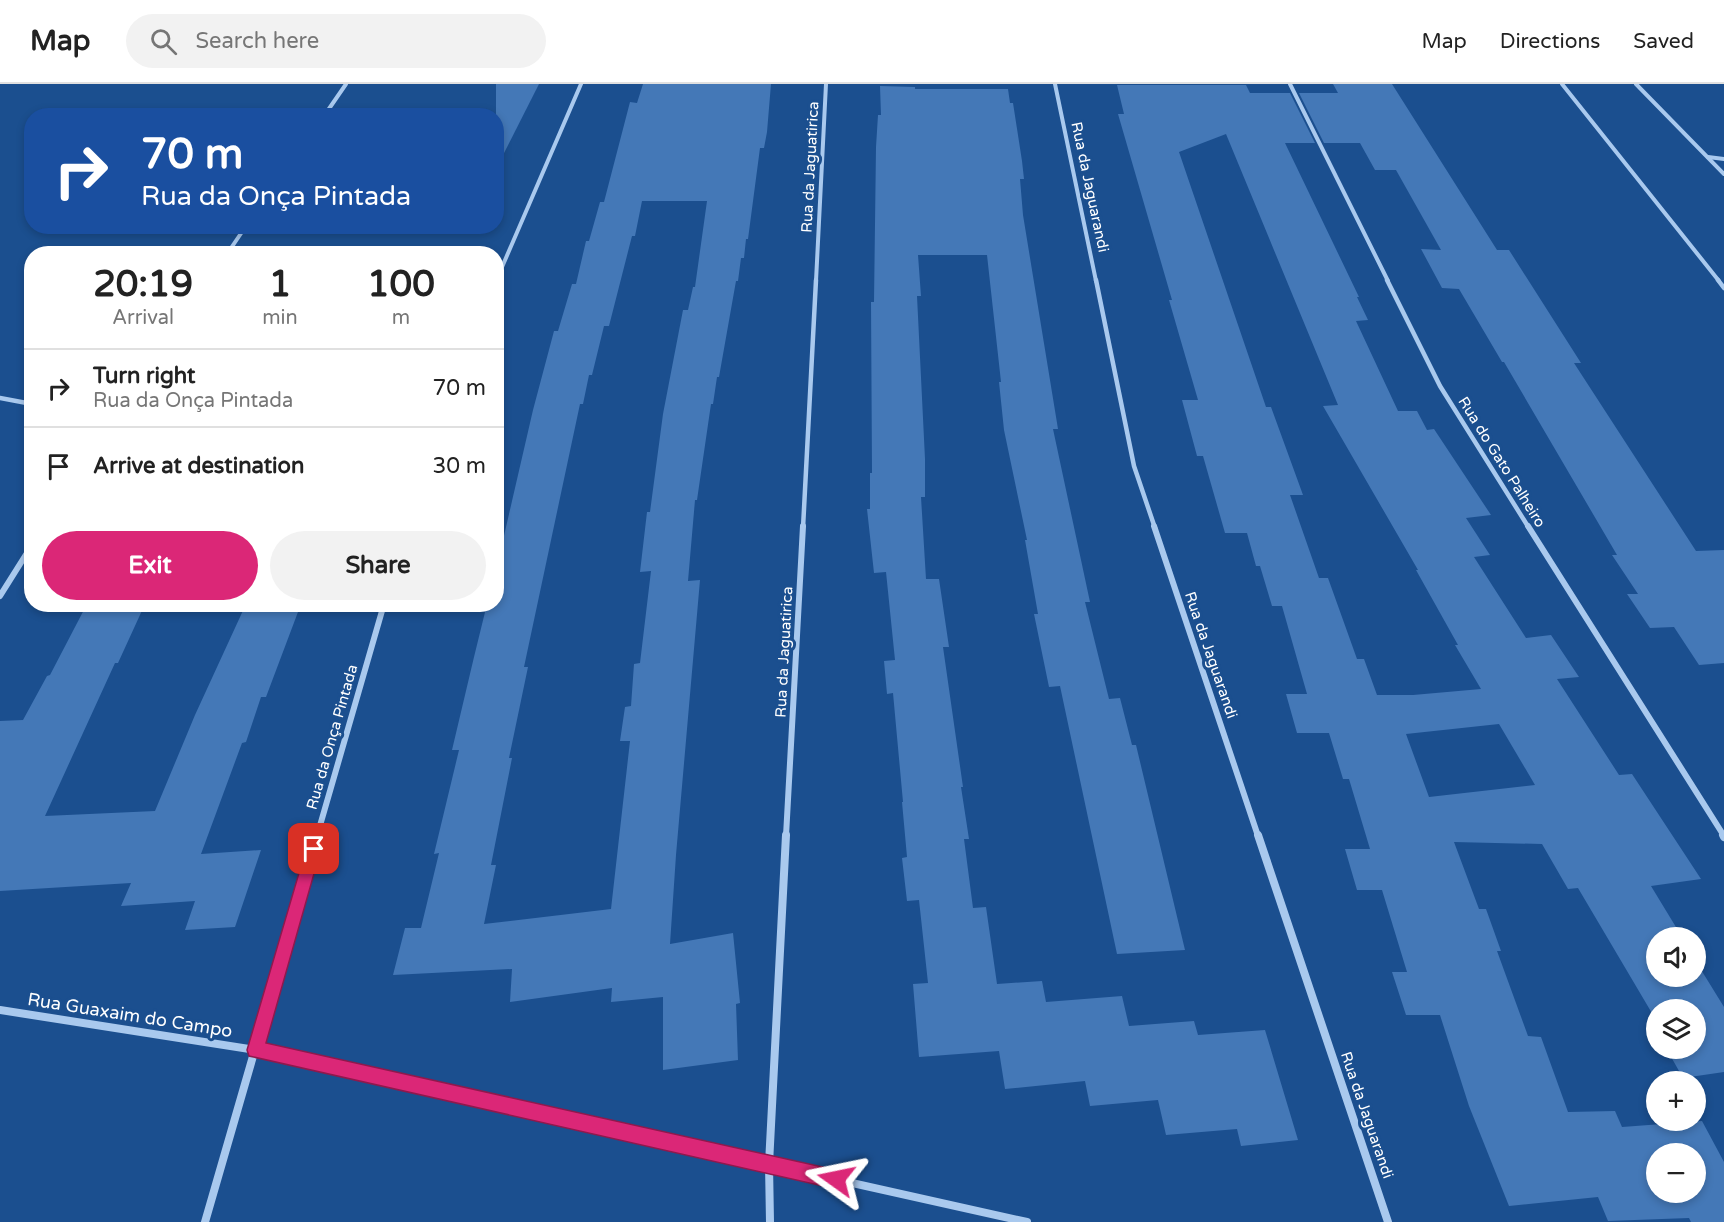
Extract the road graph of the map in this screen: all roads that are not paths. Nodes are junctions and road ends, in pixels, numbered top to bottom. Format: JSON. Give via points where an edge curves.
{"nodes":[{"id":1,"x":346,"y":84,"type":"edge"},
{"id":2,"x":581,"y":84,"type":"edge"},
{"id":3,"x":826,"y":84,"type":"edge"},
{"id":4,"x":1054,"y":84,"type":"edge"},
{"id":5,"x":1290,"y":84,"type":"edge"},
{"id":6,"x":1562,"y":84,"type":"edge"},
{"id":7,"x":1636,"y":84,"type":"edge"},
{"id":8,"x":330,"y":108,"type":"edge"},
{"id":9,"x":1708,"y":157,"type":"junction"},
{"id":10,"x":1724,"y":159,"type":"edge"},
{"id":11,"x":1724,"y":174,"type":"edge"},
{"id":12,"x":504,"y":263,"type":"edge"},
{"id":13,"x":1724,"y":288,"type":"edge"},
{"id":14,"x":0,"y":398,"type":"edge"},
{"id":15,"x":24,"y":402,"type":"edge"},
{"id":16,"x":24,"y":558,"type":"edge"},
{"id":17,"x":0,"y":596,"type":"edge"},
{"id":18,"x":382,"y":612,"type":"edge"},
{"id":19,"x":1724,"y":837,"type":"edge"},
{"id":20,"x":0,"y":1010,"type":"edge"},
{"id":21,"x":256,"y":1050,"type":"junction"},
{"id":22,"x":769,"y":1164,"type":"junction"},
{"id":23,"x":205,"y":1222,"type":"edge"},
{"id":24,"x":770,"y":1222,"type":"edge"},
{"id":25,"x":1027,"y":1222,"type":"edge"},
{"id":26,"x":1388,"y":1222,"type":"edge"}],
"edges":[{"from":1,"to":8,"type":"street"},
{"from":2,"to":12,"type":"street"},
{"from":3,"to":22,"type":"street","name":"Rua da Jaguatirica"},
{"from":4,"to":26,"type":"street","name":"Rua da Jaguarandi","via":[[1134,466]]},
{"from":5,"to":19,"type":"street","name":"Rua do Gato Palheiro","via":[[1440,386]]},
{"from":6,"to":13,"type":"street"},
{"from":7,"to":9,"type":"street"},
{"from":9,"to":10,"type":"street"},
{"from":9,"to":11,"type":"street"},
{"from":14,"to":15,"type":"street"},
{"from":16,"to":17,"type":"street"},
{"from":18,"to":21,"type":"street","name":"Rua da Onça Pintada"},
{"from":20,"to":21,"type":"street","name":"Rua Guaxaim do Campo"},
{"from":21,"to":22,"type":"street","name":"Rua Guaxaim do Campo"},
{"from":21,"to":23,"type":"street","name":"Rua da Onça Pintada"},
{"from":22,"to":24,"type":"street","name":"Rua da Jaguatirica"},
{"from":22,"to":25,"type":"street","name":"Rua Guaxaim do Campo"}]}
